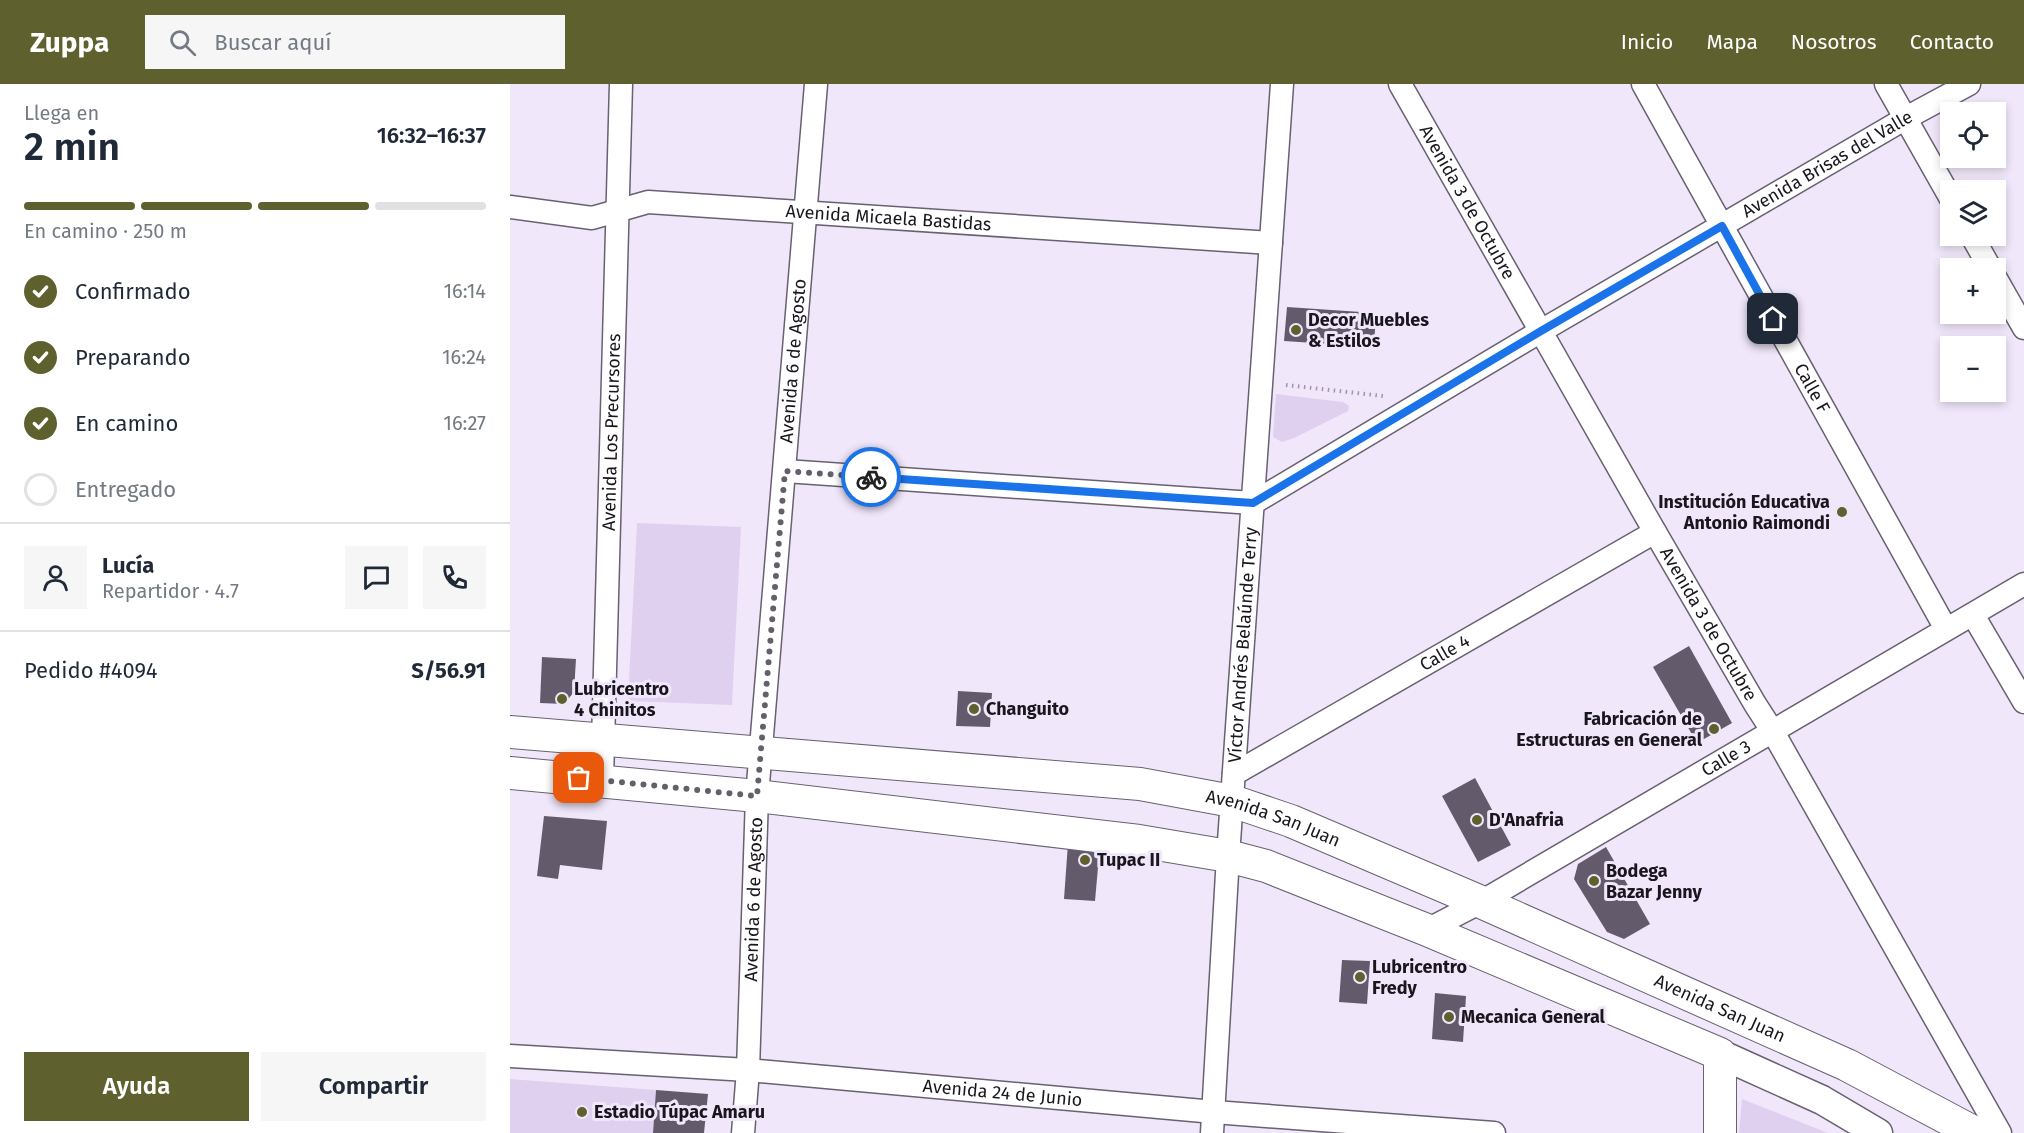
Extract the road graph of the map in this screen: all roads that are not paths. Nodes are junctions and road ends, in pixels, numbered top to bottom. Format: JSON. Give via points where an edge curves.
{"nodes":[{"id":1,"x":621,"y":84,"type":"edge"},
{"id":2,"x":816,"y":84,"type":"edge"},
{"id":3,"x":1282,"y":84,"type":"edge"},
{"id":4,"x":1400,"y":84,"type":"edge"},
{"id":5,"x":1643,"y":84,"type":"edge"},
{"id":6,"x":1886,"y":84,"type":"edge"},
{"id":7,"x":1970,"y":84,"type":"edge"},
{"id":8,"x":1906,"y":118,"type":"junction"},
{"id":9,"x":1941,"y":180,"type":"edge"},
{"id":10,"x":510,"y":207,"type":"edge"},
{"id":11,"x":619,"y":211,"type":"junction"},
{"id":12,"x":805,"y":212,"type":"junction"},
{"id":13,"x":1722,"y":226,"type":"junction"},
{"id":14,"x":1271,"y":243,"type":"junction"},
{"id":15,"x":2006,"y":296,"type":"edge"},
{"id":16,"x":2024,"y":328,"type":"edge"},
{"id":17,"x":1541,"y":331,"type":"junction"},
{"id":18,"x":785,"y":471,"type":"junction"},
{"id":19,"x":1253,"y":503,"type":"junction"},
{"id":20,"x":1655,"y":532,"type":"junction"},
{"id":21,"x":2024,"y":584,"type":"edge"},
{"id":22,"x":1972,"y":615,"type":"junction"},
{"id":23,"x":1946,"y":629,"type":"junction"},
{"id":24,"x":2024,"y":702,"type":"edge"},
{"id":25,"x":510,"y":732,"type":"edge"},
{"id":26,"x":1773,"y":732,"type":"junction"},
{"id":27,"x":602,"y":740,"type":"junction"},
{"id":28,"x":761,"y":753,"type":"junction"},
{"id":29,"x":510,"y":773,"type":"edge"},
{"id":30,"x":602,"y":780,"type":"junction"},
{"id":31,"x":1233,"y":788,"type":"junction"},
{"id":32,"x":757,"y":796,"type":"junction"},
{"id":33,"x":1228,"y":856,"type":"junction"},
{"id":34,"x":1481,"y":902,"type":"junction"},
{"id":35,"x":1427,"y":930,"type":"junction"},
{"id":36,"x":1720,"y":1054,"type":"junction"},
{"id":37,"x":510,"y":1056,"type":"edge"},
{"id":38,"x":748,"y":1070,"type":"junction"},
{"id":39,"x":1213,"y":1122,"type":"edge"},
{"id":40,"x":743,"y":1133,"type":"edge"},
{"id":41,"x":1494,"y":1133,"type":"edge"},
{"id":42,"x":1720,"y":1133,"type":"edge"},
{"id":43,"x":1878,"y":1133,"type":"edge"},
{"id":44,"x":1975,"y":1133,"type":"edge"},
{"id":45,"x":2000,"y":1133,"type":"edge"}],
"edges":[{"from":1,"to":11,"type":"street","name":"Avenida Los Precursores"},
{"from":2,"to":12,"type":"street","name":"Avenida 6 de Agosto"},
{"from":3,"to":14,"type":"street","name":"Víctor Andrés Belaúnde Terry"},
{"from":4,"to":17,"type":"street","name":"Avenida 3 de Octubre"},
{"from":5,"to":13,"type":"street","name":"Calle F"},
{"from":6,"to":8,"type":"street"},
{"from":7,"to":8,"type":"street","name":"Avenida Brisas del Valle"},
{"from":8,"to":9,"type":"street"},
{"from":8,"to":13,"type":"street","name":"Avenida Brisas del Valle"},
{"from":10,"to":11,"type":"street","name":"Avenida Micaela Bastidas","via":[[592,218]]},
{"from":11,"to":12,"type":"street","name":"Avenida Micaela Bastidas","via":[[648,202]]},
{"from":11,"to":27,"type":"street","name":"Avenida Los Precursores"},
{"from":12,"to":14,"type":"street","name":"Avenida Micaela Bastidas"},
{"from":12,"to":18,"type":"street","name":"Avenida 6 de Agosto"},
{"from":13,"to":17,"type":"street","name":"Avenida Brisas del Valle"},
{"from":13,"to":23,"type":"street","name":"Calle F"},
{"from":14,"to":19,"type":"street","name":"Víctor Andrés Belaúnde Terry"},
{"from":15,"to":16,"type":"street"},
{"from":17,"to":19,"type":"street","name":"Avenida Brisas del Valle"},
{"from":17,"to":20,"type":"street","name":"Avenida 3 de Octubre"},
{"from":18,"to":19,"type":"street"},
{"from":18,"to":28,"type":"street","name":"Avenida 6 de Agosto"},
{"from":19,"to":31,"type":"street","name":"Víctor Andrés Belaúnde Terry"},
{"from":20,"to":26,"type":"street","name":"Avenida 3 de Octubre"},
{"from":20,"to":31,"type":"street","name":"Calle 4"},
{"from":21,"to":22,"type":"street","name":"Calle 3"},
{"from":22,"to":23,"type":"street","name":"Calle 3"},
{"from":22,"to":24,"type":"street"},
{"from":23,"to":26,"type":"street","name":"Calle 3"},
{"from":25,"to":27,"type":"main road","name":"Avenida San Juan"},
{"from":26,"to":34,"type":"street","name":"Calle 3"},
{"from":26,"to":45,"type":"street","name":"Avenida 3 de Octubre"},
{"from":27,"to":28,"type":"main road","name":"Avenida San Juan"},
{"from":27,"to":30,"type":"street","name":"Avenida Los Precursores"},
{"from":28,"to":31,"type":"main road","name":"Avenida San Juan"},
{"from":28,"to":32,"type":"street","name":"Avenida 6 de Agosto"},
{"from":29,"to":30,"type":"main road"},
{"from":30,"to":32,"type":"main road"},
{"from":31,"to":33,"type":"street","name":"Víctor Andrés Belaúnde Terry"},
{"from":31,"to":34,"type":"main road","name":"Avenida San Juan","via":[[1291,821]]},
{"from":32,"to":33,"type":"main road","via":[[1139,840]]},
{"from":32,"to":38,"type":"street","name":"Avenida 6 de Agosto"},
{"from":33,"to":35,"type":"main road","via":[[1266,866]]},
{"from":33,"to":39,"type":"street","name":"Víctor Andrés Belaúnde Terry"},
{"from":34,"to":35,"type":"street","name":"Calle 3"},
{"from":34,"to":44,"type":"main road","name":"Avenida San Juan","via":[[1847,1065]]},
{"from":35,"to":36,"type":"main road"},
{"from":36,"to":42,"type":"main road"},
{"from":36,"to":43,"type":"street","via":[[1822,1100]]},
{"from":37,"to":38,"type":"street","name":"Avenida 24 de Junio"},
{"from":38,"to":39,"type":"street","name":"Avenida 24 de Junio"},
{"from":38,"to":40,"type":"street","name":"Avenida 6 de Agosto"},
{"from":39,"to":41,"type":"street","name":"Avenida 24 de Junio"}]}
